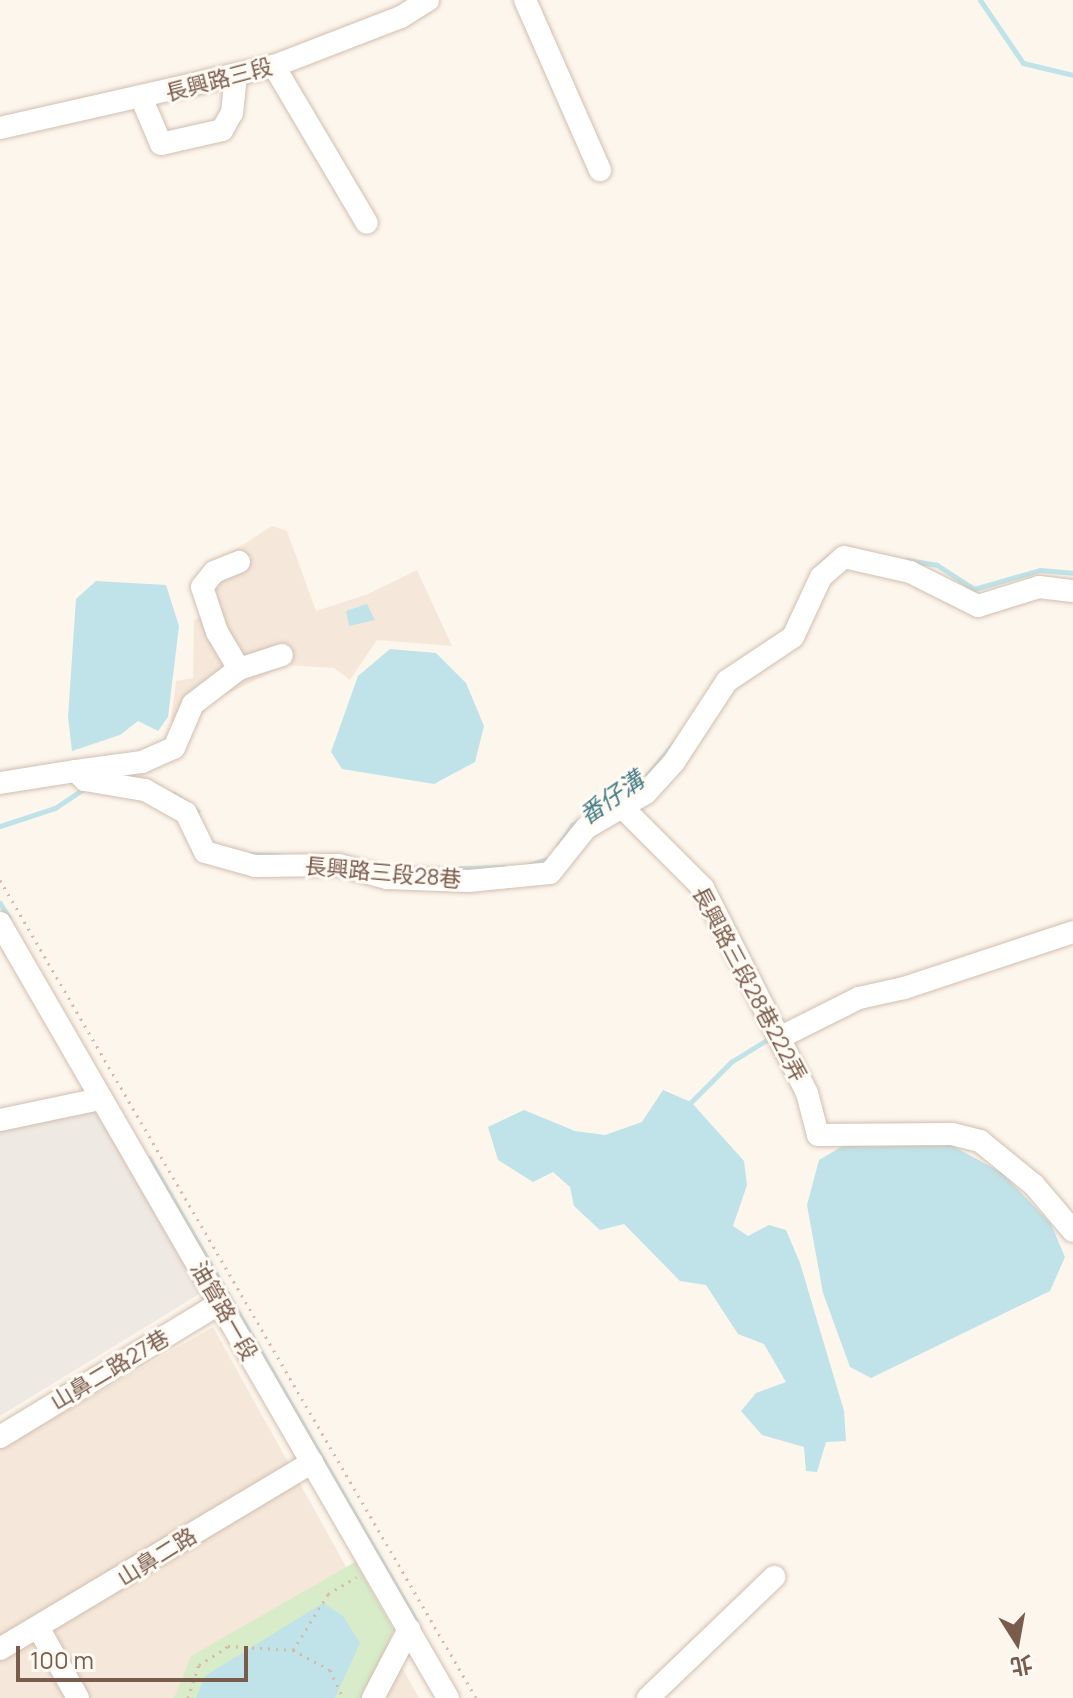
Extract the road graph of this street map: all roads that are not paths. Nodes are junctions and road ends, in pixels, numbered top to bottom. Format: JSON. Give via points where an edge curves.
{"nodes":[{"id":1,"x":428,"y":0,"type":"edge"},
{"id":2,"x":525,"y":0,"type":"edge"},
{"id":3,"x":274,"y":66,"type":"junction"},
{"id":4,"x":236,"y":74,"type":"junction"},
{"id":5,"x":141,"y":97,"type":"junction"},
{"id":6,"x":0,"y":128,"type":"edge"},
{"id":7,"x":600,"y":170,"type":"dead end"},
{"id":8,"x":367,"y":223,"type":"dead end"},
{"id":9,"x":239,"y":562,"type":"dead end"},
{"id":10,"x":1073,"y":591,"type":"edge"},
{"id":11,"x":282,"y":655,"type":"dead end"},
{"id":12,"x":239,"y":669,"type":"junction"},
{"id":13,"x":76,"y":771,"type":"junction"},
{"id":14,"x":0,"y":783,"type":"edge"},
{"id":15,"x":622,"y":807,"type":"junction"},
{"id":16,"x":0,"y":923,"type":"edge"},
{"id":17,"x":1073,"y":932,"type":"edge"},
{"id":18,"x":779,"y":1038,"type":"junction"},
{"id":19,"x":100,"y":1099,"type":"junction"},
{"id":20,"x":0,"y":1120,"type":"edge"},
{"id":21,"x":1073,"y":1231,"type":"edge"},
{"id":22,"x":220,"y":1303,"type":"junction"},
{"id":23,"x":0,"y":1437,"type":"edge"},
{"id":24,"x":312,"y":1462,"type":"junction"},
{"id":25,"x":774,"y":1577,"type":"dead end"},
{"id":26,"x":39,"y":1629,"type":"junction"},
{"id":27,"x":409,"y":1629,"type":"junction"},
{"id":28,"x":0,"y":1649,"type":"edge"},
{"id":29,"x":78,"y":1698,"type":"edge"},
{"id":30,"x":373,"y":1698,"type":"edge"},
{"id":31,"x":448,"y":1698,"type":"edge"},
{"id":32,"x":648,"y":1698,"type":"edge"}],
"edges":[{"from":1,"to":3,"type":"street","name":"長興路三段","via":[[401,17]]},
{"from":2,"to":7,"type":"street"},
{"from":3,"to":4,"type":"street","name":"長興路三段"},
{"from":3,"to":8,"type":"street"},
{"from":4,"to":5,"type":"street","name":"長興路三段"},
{"from":4,"to":5,"type":"street","via":[[232,113],[222,130],[161,144]]},
{"from":5,"to":6,"type":"street","name":"長興路三段"},
{"from":9,"to":12,"type":"street","via":[[214,572],[202,587],[217,632]]},
{"from":10,"to":15,"type":"street","name":"長興路三段28巷","via":[[1039,587],[978,606],[910,572],[844,557],[821,577],[793,637],[727,681],[674,762],[646,793]]},
{"from":11,"to":12,"type":"street"},
{"from":12,"to":13,"type":"street","via":[[193,704],[174,748],[142,762]]},
{"from":13,"to":14,"type":"street","name":"長興路三段28巷"},
{"from":13,"to":15,"type":"street","name":"長興路三段28巷","via":[[85,780],[145,790],[186,813],[205,852],[255,866],[339,865],[387,878],[469,881],[550,873],[586,828]]},
{"from":15,"to":18,"type":"street","name":"長興路三段28巷222弄","via":[[703,888]]},
{"from":16,"to":19,"type":"street","name":"油管路一段"},
{"from":17,"to":18,"type":"street","via":[[859,998]]},
{"from":18,"to":21,"type":"street","name":"長興路三段28巷222弄","via":[[807,1093],[818,1135],[952,1134],[980,1141],[1034,1185]]},
{"from":19,"to":20,"type":"street"},
{"from":19,"to":22,"type":"street","name":"油管路一段"},
{"from":22,"to":23,"type":"street","name":"山鼻二路27巷"},
{"from":22,"to":24,"type":"street","name":"油管路一段"},
{"from":24,"to":26,"type":"street","name":"山鼻二路"},
{"from":24,"to":27,"type":"street","name":"油管路一段"},
{"from":25,"to":32,"type":"street"},
{"from":26,"to":28,"type":"street","name":"山鼻二路"},
{"from":26,"to":29,"type":"street"},
{"from":27,"to":30,"type":"street"},
{"from":27,"to":31,"type":"street","name":"油管路一段"}]}
